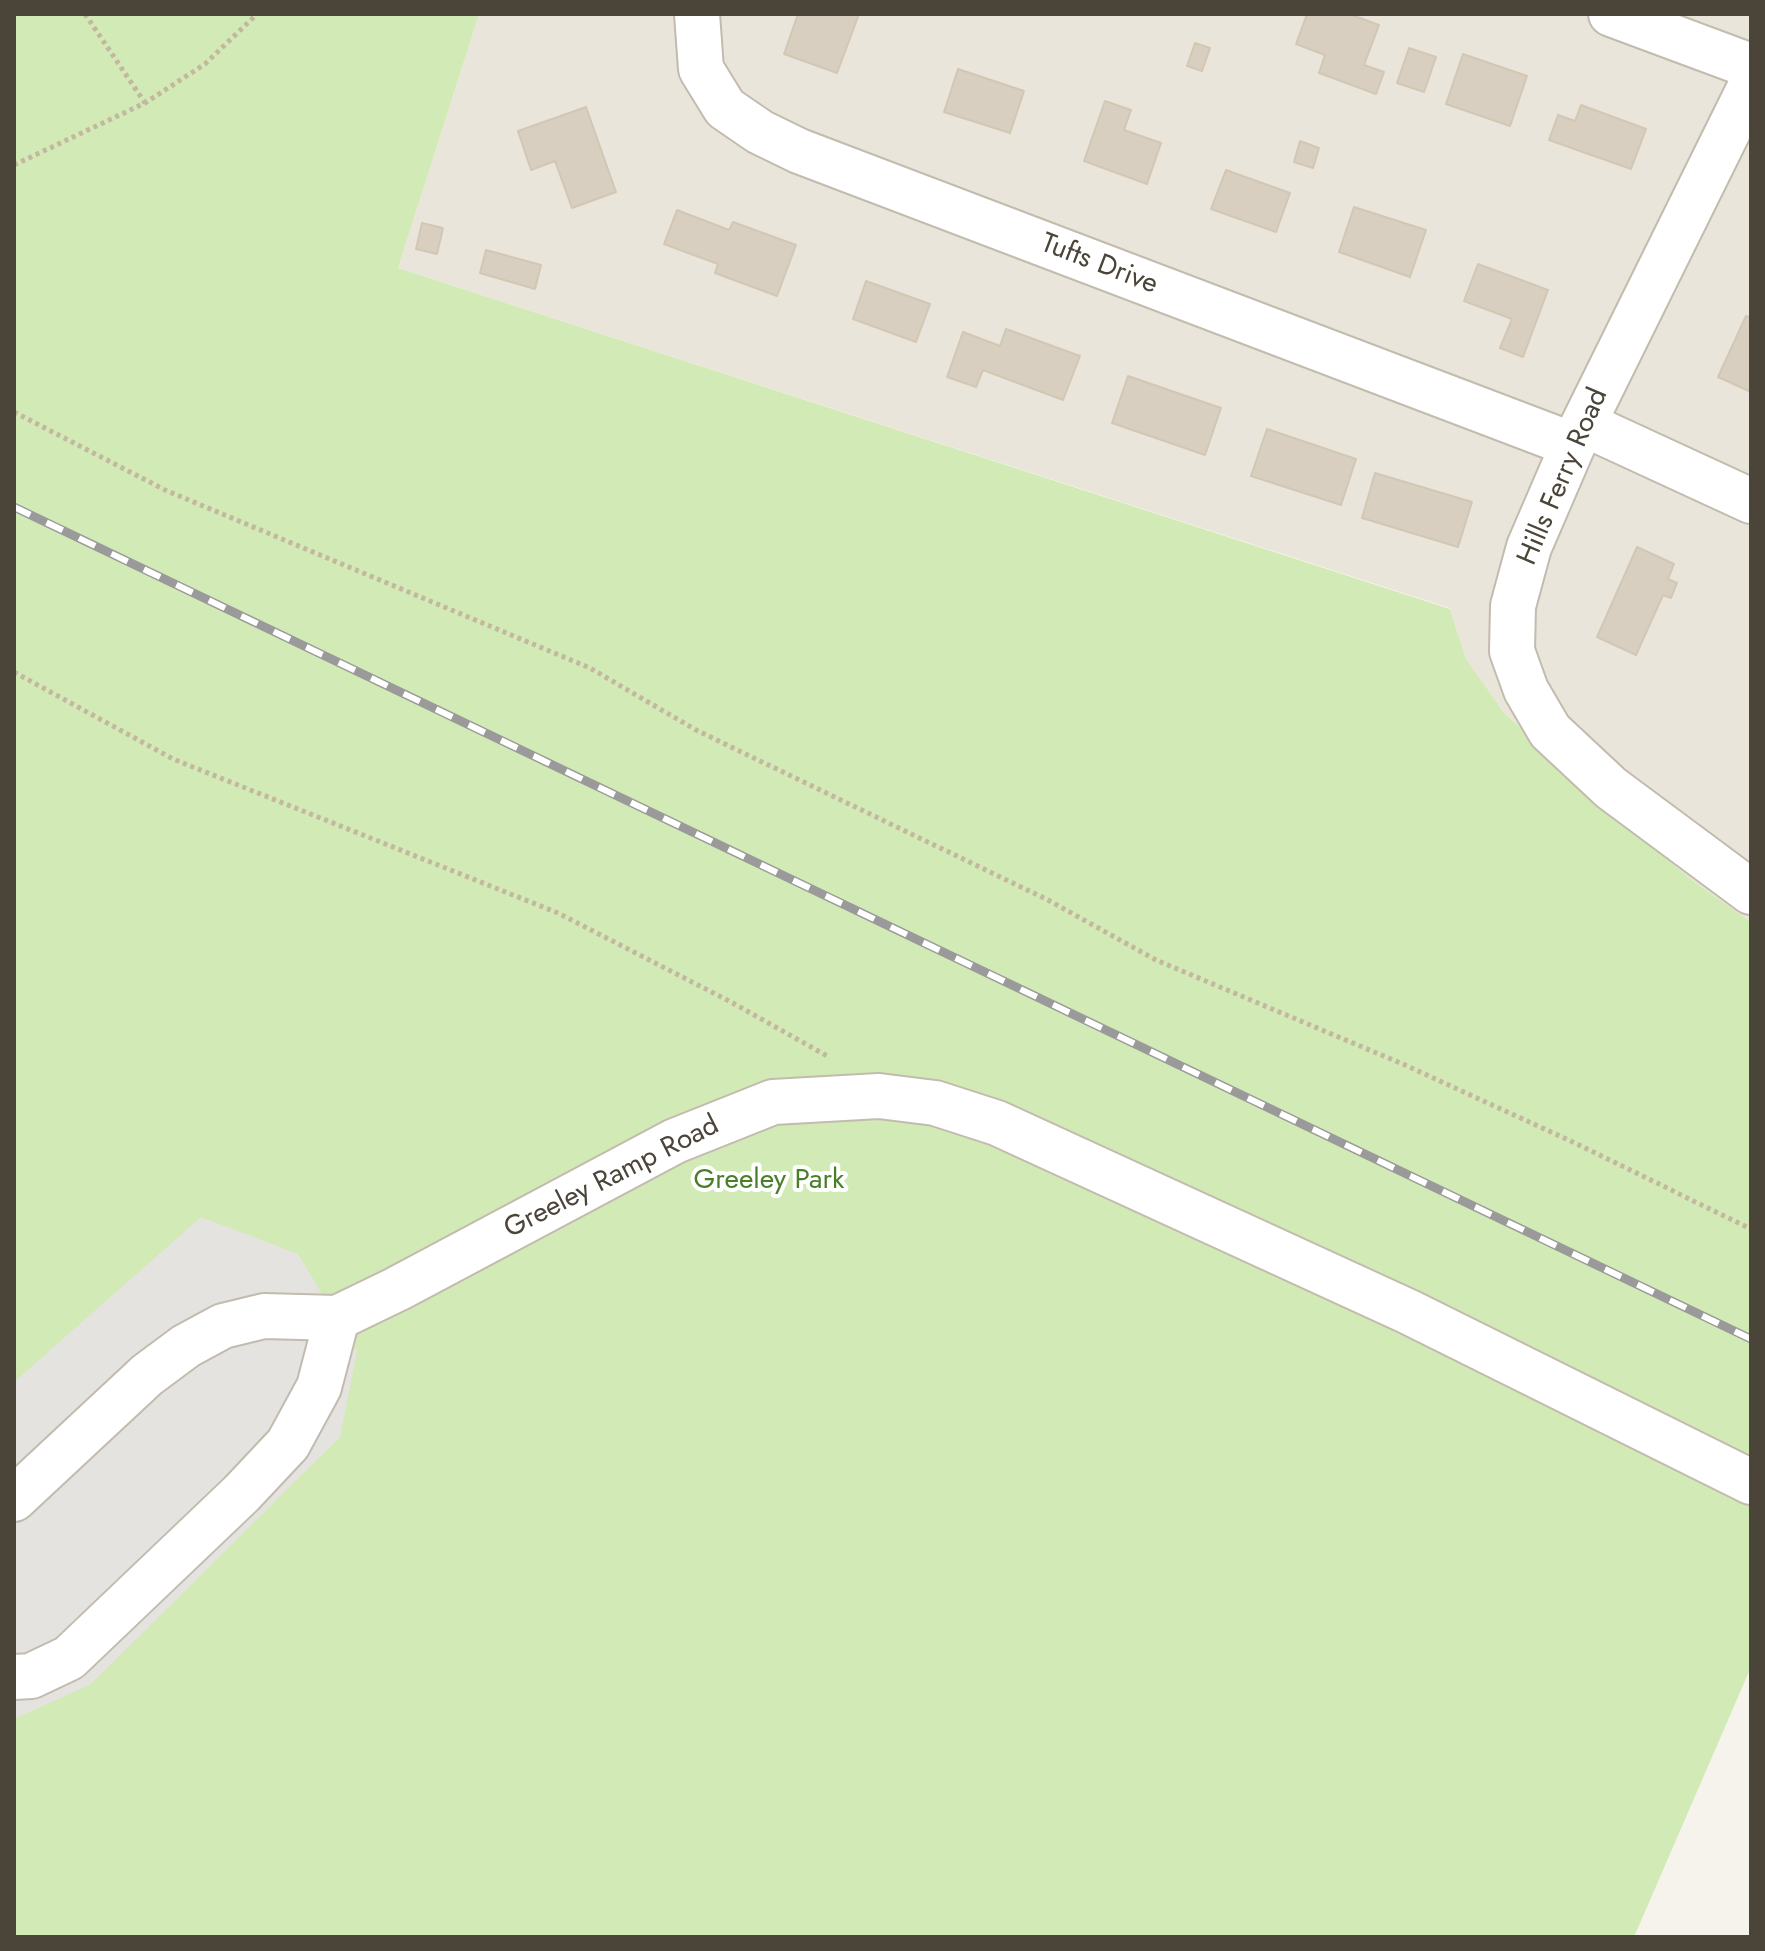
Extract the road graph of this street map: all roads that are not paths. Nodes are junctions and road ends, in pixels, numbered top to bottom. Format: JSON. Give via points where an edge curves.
{"nodes":[{"id":1,"x":697,"y":14,"type":"edge"},
{"id":2,"x":1611,"y":14,"type":"edge"},
{"id":3,"x":1751,"y":66,"type":"edge"},
{"id":4,"x":1751,"y":85,"type":"edge"},
{"id":5,"x":1579,"y":434,"type":"junction"},
{"id":6,"x":1751,"y":501,"type":"edge"},
{"id":7,"x":1751,"y":892,"type":"edge"},
{"id":8,"x":337,"y":1318,"type":"junction"},
{"id":9,"x":1751,"y":1482,"type":"edge"},
{"id":10,"x":14,"y":1499,"type":"edge"},
{"id":11,"x":14,"y":1677,"type":"edge"}],
"edges":[{"from":1,"to":5,"type":"street","name":"Tufts Drive","via":[[701,69],[725,108],[760,132],[814,157]]},
{"from":2,"to":3,"type":"street"},
{"from":4,"to":5,"type":"street","name":"Hills Ferry Road"},
{"from":5,"to":6,"type":"street","name":"Tufts Drive"},
{"from":5,"to":7,"type":"street","name":"Hills Ferry Road","via":[[1529,547],[1513,606],[1512,651],[1526,690],[1550,731],[1611,788]]},
{"from":8,"to":9,"type":"street","name":"Greeley Ramp Road","via":[[675,1141],[773,1102],[879,1096],[935,1103],[997,1123],[1409,1312]]},
{"from":8,"to":10,"type":"street","name":"Greeley Ramp Road","via":[[264,1316],[223,1326],[186,1346],[147,1375]]},
{"from":8,"to":11,"type":"street","via":[[319,1387],[288,1444],[69,1658],[31,1676]]}]}
